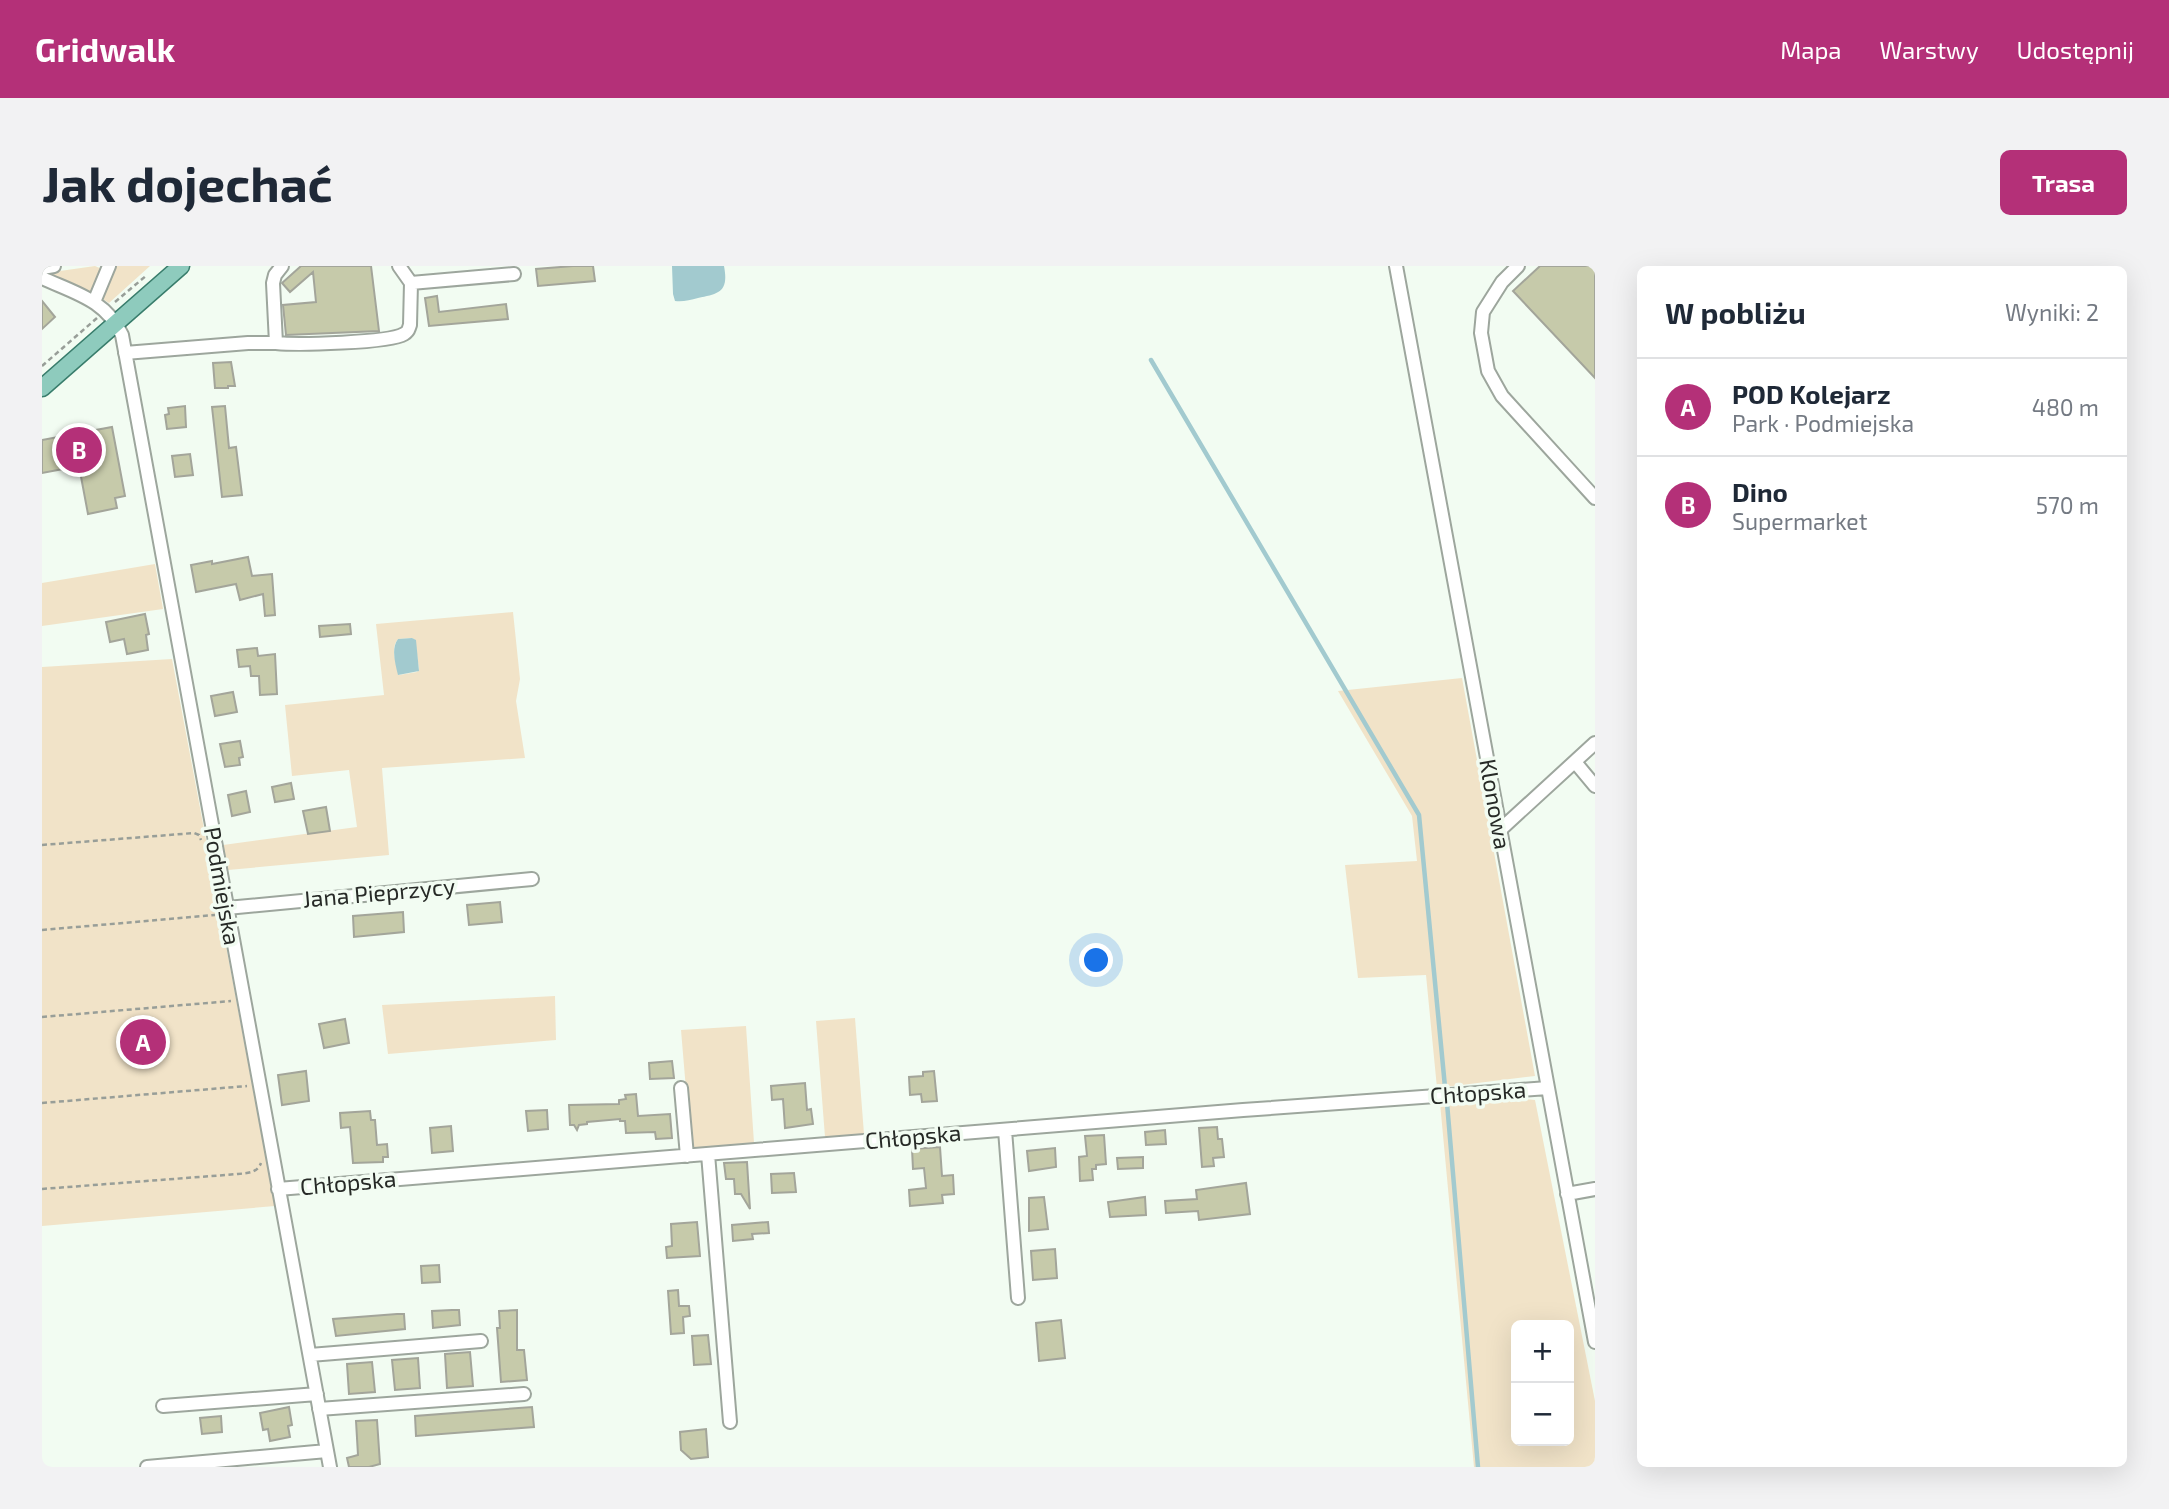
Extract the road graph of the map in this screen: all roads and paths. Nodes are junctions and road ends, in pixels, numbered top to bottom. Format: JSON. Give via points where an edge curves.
{"nodes":[{"id":1,"x":54,"y":266,"type":"edge"},
{"id":2,"x":109,"y":266,"type":"edge"},
{"id":3,"x":181,"y":266,"type":"edge"},
{"id":4,"x":282,"y":266,"type":"edge"},
{"id":5,"x":399,"y":266,"type":"edge"},
{"id":6,"x":1396,"y":266,"type":"edge"},
{"id":7,"x":1518,"y":266,"type":"edge"},
{"id":8,"x":42,"y":268,"type":"edge"},
{"id":9,"x":514,"y":274,"type":"dead end"},
{"id":10,"x":147,"y":275,"type":"dead end"},
{"id":11,"x":42,"y":278,"type":"edge"},
{"id":12,"x":411,"y":283,"type":"junction"},
{"id":13,"x":94,"y":302,"type":"junction"},
{"id":14,"x":112,"y":304,"type":"dead end"},
{"id":15,"x":99,"y":316,"type":"dead end"},
{"id":16,"x":116,"y":322,"type":"junction"},
{"id":17,"x":276,"y":343,"type":"junction"},
{"id":18,"x":125,"y":353,"type":"junction"},
{"id":19,"x":42,"y":366,"type":"edge"},
{"id":20,"x":42,"y":388,"type":"edge"},
{"id":21,"x":1595,"y":498,"type":"edge"},
{"id":22,"x":1595,"y":743,"type":"edge"},
{"id":23,"x":1574,"y":762,"type":"junction"},
{"id":24,"x":1595,"y":786,"type":"edge"},
{"id":25,"x":1500,"y":830,"type":"junction"},
{"id":26,"x":42,"y":845,"type":"edge"},
{"id":27,"x":203,"y":851,"type":"dead end"},
{"id":28,"x":532,"y":879,"type":"dead end"},
{"id":29,"x":226,"y":908,"type":"junction"},
{"id":30,"x":215,"y":915,"type":"dead end"},
{"id":31,"x":42,"y":930,"type":"edge"},
{"id":32,"x":243,"y":1000,"type":"junction"},
{"id":33,"x":42,"y":1017,"type":"edge"},
{"id":34,"x":247,"y":1086,"type":"dead end"},
{"id":35,"x":681,"y":1088,"type":"dead end"},
{"id":36,"x":1548,"y":1088,"type":"junction"},
{"id":37,"x":42,"y":1104,"type":"edge"},
{"id":38,"x":1004,"y":1130,"type":"junction"},
{"id":39,"x":708,"y":1154,"type":"junction"},
{"id":40,"x":687,"y":1156,"type":"junction"},
{"id":41,"x":261,"y":1162,"type":"dead end"},
{"id":42,"x":42,"y":1189,"type":"edge"},
{"id":43,"x":278,"y":1189,"type":"junction"},
{"id":44,"x":1595,"y":1189,"type":"edge"},
{"id":45,"x":1567,"y":1194,"type":"junction"},
{"id":46,"x":1595,"y":1261,"type":"edge"},
{"id":47,"x":1580,"y":1263,"type":"junction"},
{"id":48,"x":1018,"y":1298,"type":"dead end"},
{"id":49,"x":481,"y":1341,"type":"dead end"},
{"id":50,"x":1595,"y":1342,"type":"edge"},
{"id":51,"x":310,"y":1355,"type":"junction"},
{"id":52,"x":317,"y":1394,"type":"junction"},
{"id":53,"x":524,"y":1394,"type":"dead end"},
{"id":54,"x":163,"y":1406,"type":"dead end"},
{"id":55,"x":319,"y":1409,"type":"junction"},
{"id":56,"x":730,"y":1422,"type":"dead end"},
{"id":57,"x":327,"y":1451,"type":"junction"},
{"id":58,"x":147,"y":1467,"type":"edge"},
{"id":59,"x":330,"y":1467,"type":"edge"}],
"edges":[{"from":1,"to":8,"type":"street"},
{"from":2,"to":13,"type":"street"},
{"from":3,"to":16,"type":"main road"},
{"from":4,"to":17,"type":"street","via":[[272,283]]},
{"from":5,"to":12,"type":"street"},
{"from":6,"to":25,"type":"street","name":"Klonowa"},
{"from":7,"to":21,"type":"street","via":[[1483,312],[1481,333],[1488,371],[1502,396]]},
{"from":9,"to":12,"type":"street"},
{"from":10,"to":14,"type":"path"},
{"from":11,"to":13,"type":"street"},
{"from":12,"to":17,"type":"street","via":[[410,325],[402,335],[300,345]]},
{"from":13,"to":16,"type":"street"},
{"from":15,"to":19,"type":"path"},
{"from":16,"to":18,"type":"street","name":"Podmiejska"},
{"from":16,"to":20,"type":"main road"},
{"from":17,"to":18,"type":"street"},
{"from":18,"to":29,"type":"street","name":"Podmiejska"},
{"from":22,"to":23,"type":"street"},
{"from":23,"to":24,"type":"street"},
{"from":23,"to":25,"type":"street"},
{"from":25,"to":36,"type":"street","name":"Klonowa"},
{"from":26,"to":27,"type":"path","via":[[194,833],[201,839]]},
{"from":28,"to":29,"type":"street","name":"Jana Pieprzycy"},
{"from":29,"to":32,"type":"street","name":"Podmiejska"},
{"from":30,"to":31,"type":"path"},
{"from":32,"to":33,"type":"path"},
{"from":32,"to":43,"type":"street","name":"Podmiejska"},
{"from":34,"to":37,"type":"path"},
{"from":35,"to":40,"type":"street"},
{"from":36,"to":38,"type":"street","name":"Chłopska"},
{"from":36,"to":45,"type":"street","name":"Klonowa"},
{"from":38,"to":39,"type":"street","name":"Chłopska"},
{"from":38,"to":48,"type":"street"},
{"from":39,"to":40,"type":"street","name":"Chłopska"},
{"from":39,"to":56,"type":"street"},
{"from":40,"to":43,"type":"street","name":"Chłopska"},
{"from":41,"to":42,"type":"path","via":[[255,1171],[238,1174]]},
{"from":43,"to":51,"type":"street","name":"Podmiejska"},
{"from":44,"to":45,"type":"street"},
{"from":45,"to":47,"type":"street","name":"Klonowa"},
{"from":46,"to":47,"type":"street"},
{"from":47,"to":50,"type":"street","name":"Klonowa"},
{"from":49,"to":51,"type":"street"},
{"from":51,"to":52,"type":"street","name":"Podmiejska"},
{"from":52,"to":54,"type":"street"},
{"from":52,"to":55,"type":"street","name":"Podmiejska"},
{"from":53,"to":55,"type":"street"},
{"from":55,"to":57,"type":"street","name":"Podmiejska"},
{"from":57,"to":58,"type":"street"},
{"from":57,"to":59,"type":"street","name":"Podmiejska"}]}
